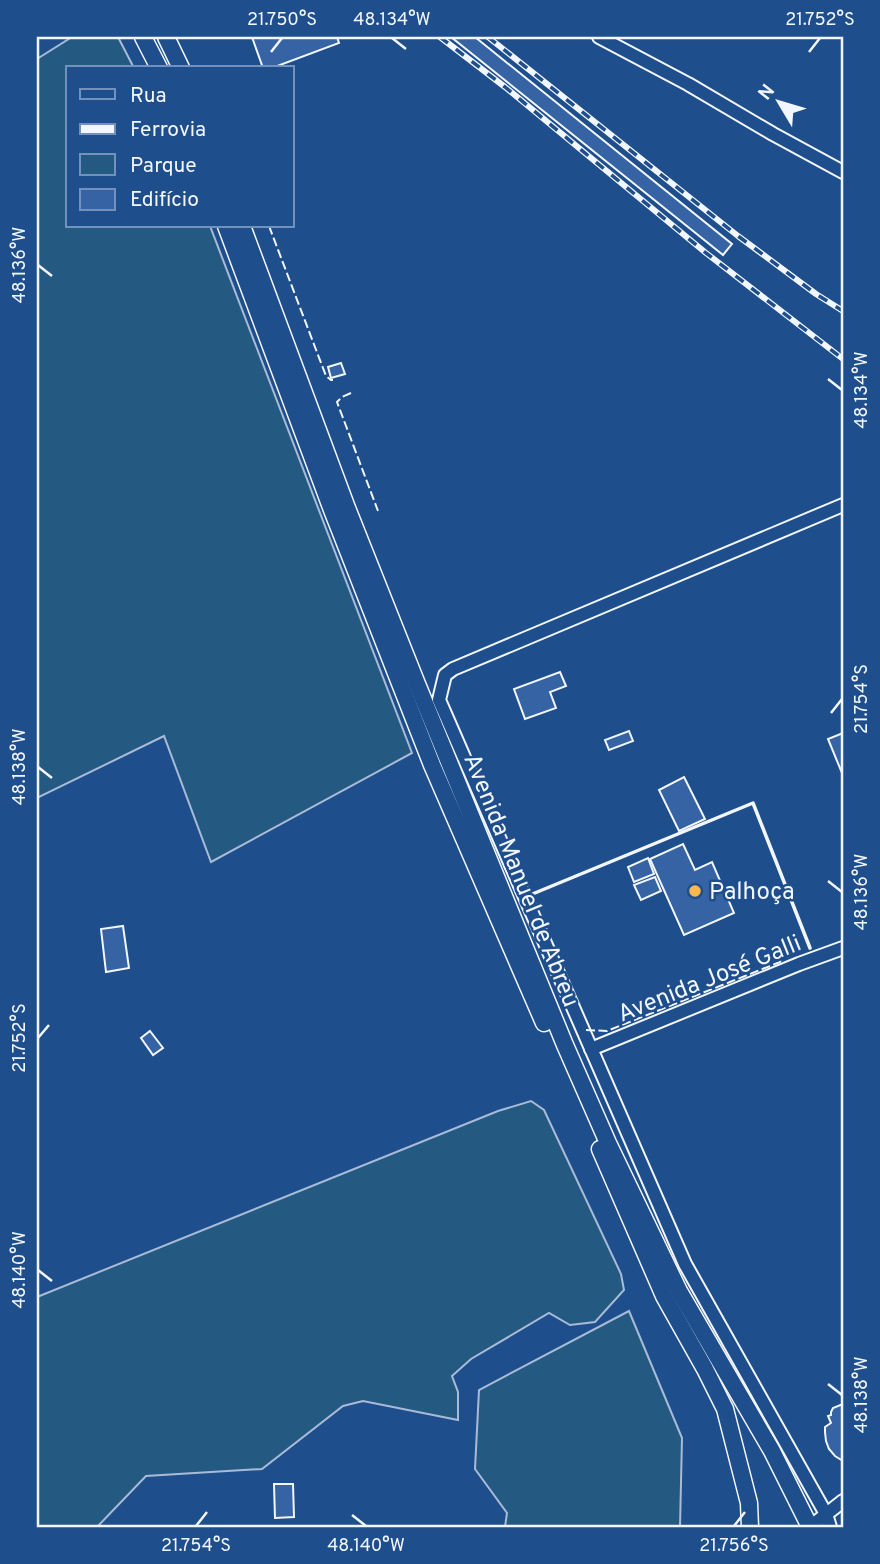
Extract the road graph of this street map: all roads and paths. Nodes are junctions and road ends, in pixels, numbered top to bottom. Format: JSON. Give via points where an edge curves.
{"nodes":[{"id":1,"x":143,"y":37,"type":"edge"},
{"id":2,"x":166,"y":37,"type":"edge"},
{"id":3,"x":599,"y":37,"type":"edge"},
{"id":4,"x":158,"y":66,"type":"edge"},
{"id":5,"x":180,"y":66,"type":"edge"},
{"id":6,"x":843,"y":172,"type":"edge"},
{"id":7,"x":227,"y":228,"type":"edge"},
{"id":8,"x":243,"y":228,"type":"edge"},
{"id":9,"x":843,"y":505,"type":"edge"},
{"id":10,"x":843,"y":948,"type":"edge"},
{"id":11,"x":591,"y":1049,"type":"junction"},
{"id":12,"x":843,"y":1502,"type":"edge"},
{"id":13,"x":828,"y":1521,"type":"edge"},
{"id":14,"x":750,"y":1527,"type":"edge"},
{"id":15,"x":809,"y":1527,"type":"edge"}],
"edges":[{"from":1,"to":4,"type":"main road"},
{"from":2,"to":5,"type":"main road"},
{"from":3,"to":6,"type":"street"},
{"from":7,"to":14,"type":"main road","name":"Avenida Manuel de Abreu","via":[[432,765],[664,1296],[725,1409],[749,1503]]},
{"from":8,"to":15,"type":"main road","name":"Avenida Manuel de Abreu","via":[[347,508],[565,1045],[680,1292],[772,1451]]},
{"from":9,"to":11,"type":"street","via":[[445,675],[439,700]]},
{"from":10,"to":11,"type":"street","name":"Avenida José Galli"},
{"from":11,"to":13,"type":"street","via":[[685,1264]]},
{"from":12,"to":13,"type":"street"},
{"from":13,"to":15,"type":"street"}]}
